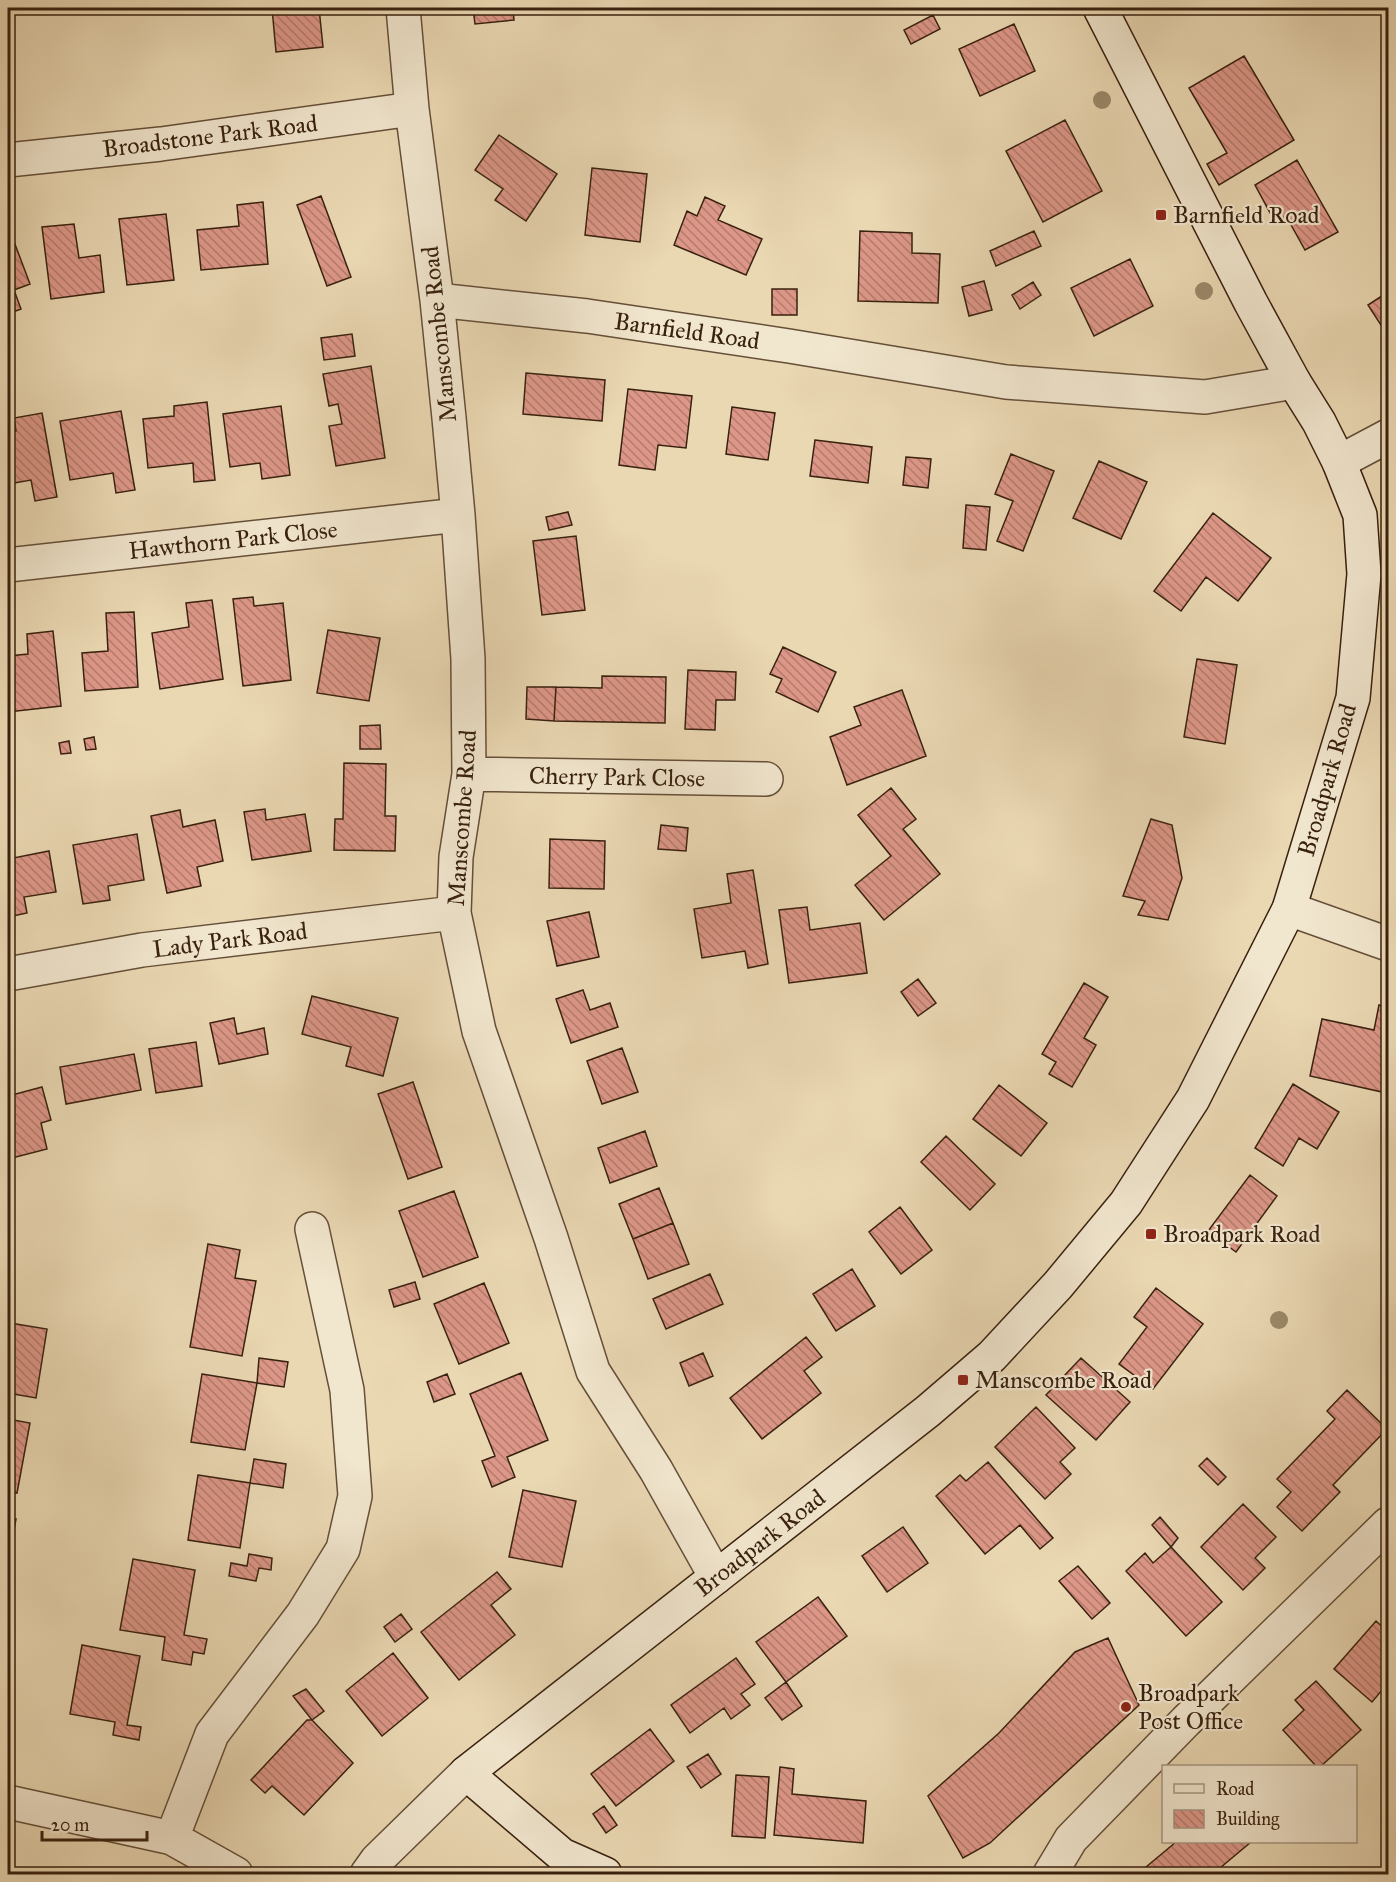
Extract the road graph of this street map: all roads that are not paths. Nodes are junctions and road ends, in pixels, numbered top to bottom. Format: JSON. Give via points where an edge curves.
{"nodes":[{"id":1,"x":403,"y":8,"type":"edge"},
{"id":2,"x":1100,"y":8,"type":"edge"},
{"id":3,"x":412,"y":109,"type":"junction"},
{"id":4,"x":8,"y":160,"type":"edge"},
{"id":5,"x":437,"y":300,"type":"junction"},
{"id":6,"x":1294,"y":382,"type":"junction"},
{"id":7,"x":1389,"y":436,"type":"edge"},
{"id":8,"x":1339,"y":462,"type":"junction"},
{"id":9,"x":458,"y":515,"type":"junction"},
{"id":10,"x":8,"y":566,"type":"edge"},
{"id":11,"x":469,"y":774,"type":"junction"},
{"id":12,"x":766,"y":779,"type":"dead end"},
{"id":13,"x":1289,"y":909,"type":"junction"},
{"id":14,"x":454,"y":913,"type":"junction"},
{"id":15,"x":1389,"y":944,"type":"edge"},
{"id":16,"x":8,"y":974,"type":"edge"},
{"id":17,"x":312,"y":1229,"type":"dead end"},
{"id":18,"x":1389,"y":1524,"type":"edge"},
{"id":19,"x":716,"y":1577,"type":"junction"},
{"id":20,"x":466,"y":1773,"type":"junction"},
{"id":21,"x":8,"y":1802,"type":"edge"},
{"id":22,"x":172,"y":1838,"type":"junction"},
{"id":23,"x":236,"y":1875,"type":"edge"},
{"id":24,"x":367,"y":1875,"type":"edge"},
{"id":25,"x":605,"y":1875,"type":"edge"},
{"id":26,"x":1050,"y":1875,"type":"edge"}],
"edges":[{"from":1,"to":3,"type":"street","name":"Manscombe Road"},
{"from":2,"to":6,"type":"street","name":"Broadpark Road"},
{"from":3,"to":4,"type":"street","name":"Broadstone Park Road","via":[[161,144]]},
{"from":3,"to":5,"type":"street","name":"Manscombe Road"},
{"from":5,"to":6,"type":"street","name":"Barnfield Road","via":[[587,316],[1006,382],[1204,398]]},
{"from":5,"to":9,"type":"street","name":"Manscombe Road"},
{"from":6,"to":8,"type":"street","name":"Broadpark Road"},
{"from":7,"to":8,"type":"street"},
{"from":8,"to":13,"type":"street","name":"Broadpark Road","via":[[1360,515],[1364,574],[1353,698]]},
{"from":9,"to":10,"type":"street","name":"Hawthorn Park Close"},
{"from":9,"to":11,"type":"street","name":"Manscombe Road","via":[[468,659]]},
{"from":11,"to":12,"type":"street","name":"Cherry Park Close"},
{"from":11,"to":14,"type":"street","name":"Manscombe Road","via":[[456,857]]},
{"from":13,"to":15,"type":"street"},
{"from":13,"to":19,"type":"street","name":"Broadpark Road","via":[[1194,1099],[1126,1203],[1058,1285],[992,1356],[928,1411]]},
{"from":14,"to":16,"type":"street","name":"Lady Park Road","via":[[142,950]]},
{"from":14,"to":19,"type":"street","name":"Manscombe Road","via":[[479,1031],[593,1371],[656,1470]]},
{"from":17,"to":22,"type":"street","via":[[347,1390],[356,1496],[343,1549],[303,1614],[212,1734]]},
{"from":18,"to":26,"type":"street","via":[[1071,1839]]},
{"from":19,"to":20,"type":"street","name":"Broadpark Road"},
{"from":20,"to":24,"type":"street","name":"Broadpark Road","via":[[377,1860]]},
{"from":20,"to":25,"type":"street","via":[[562,1855]]},
{"from":21,"to":22,"type":"street"},
{"from":22,"to":23,"type":"street"}]}
